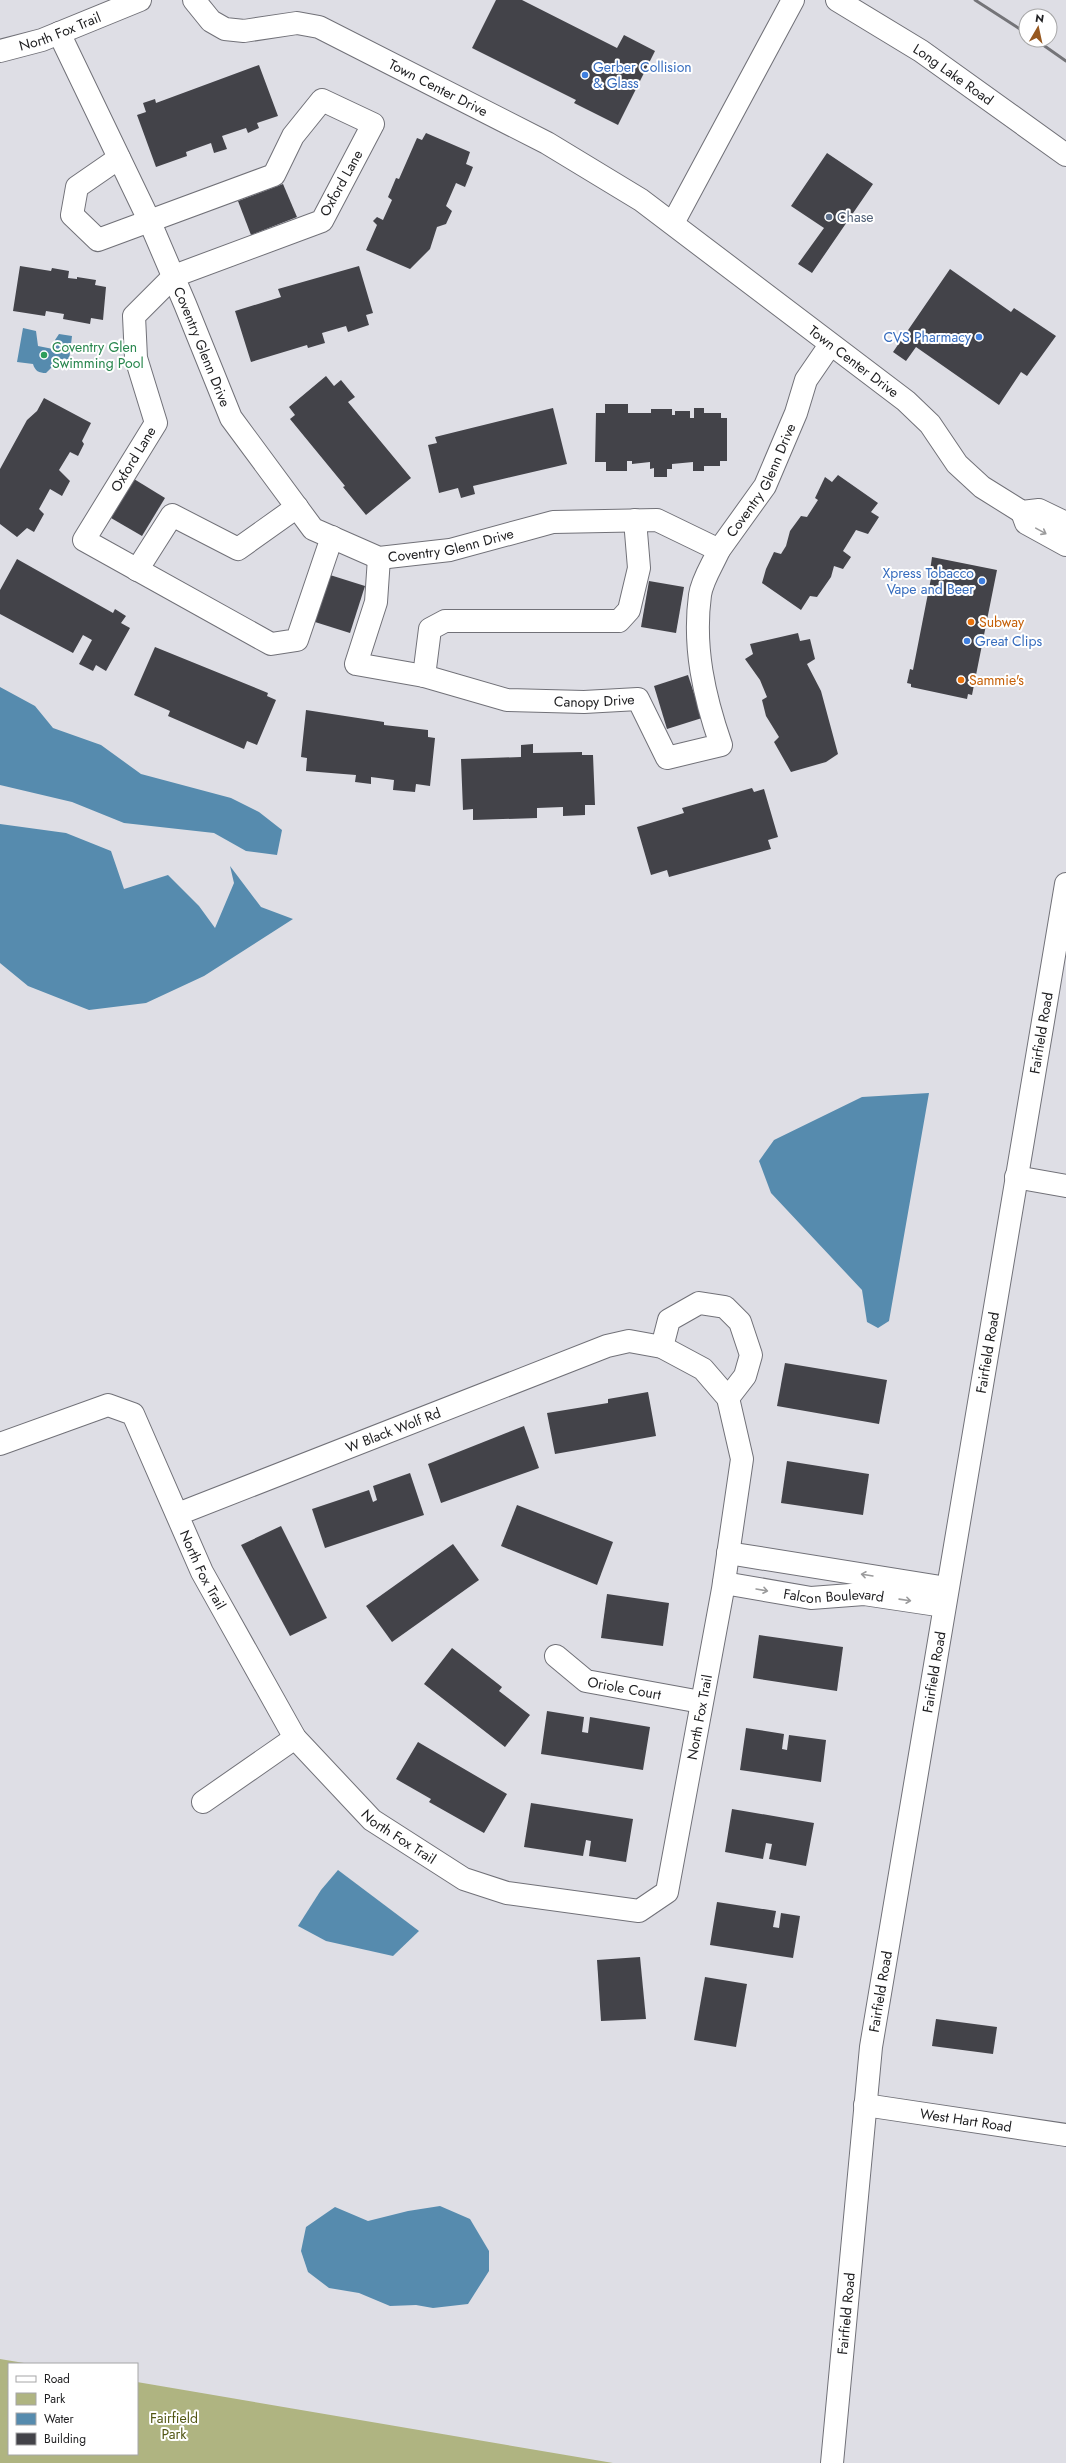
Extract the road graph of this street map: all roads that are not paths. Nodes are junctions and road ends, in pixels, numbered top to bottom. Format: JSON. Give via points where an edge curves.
{"nodes":[{"id":1,"x":140,"y":0,"type":"edge"},
{"id":2,"x":194,"y":0,"type":"edge"},
{"id":3,"x":794,"y":0,"type":"edge"},
{"id":4,"x":837,"y":0,"type":"edge"},
{"id":5,"x":59,"y":33,"type":"junction"},
{"id":6,"x":0,"y":51,"type":"edge"},
{"id":7,"x":1066,"y":154,"type":"edge"},
{"id":8,"x":119,"y":158,"type":"junction"},
{"id":9,"x":149,"y":220,"type":"junction"},
{"id":10,"x":673,"y":223,"type":"junction"},
{"id":11,"x":174,"y":276,"type":"junction"},
{"id":12,"x":830,"y":345,"type":"junction"},
{"id":13,"x":297,"y":507,"type":"junction"},
{"id":14,"x":1022,"y":512,"type":"junction"},
{"id":15,"x":635,"y":520,"type":"junction"},
{"id":16,"x":1066,"y":523,"type":"edge"},
{"id":17,"x":332,"y":537,"type":"junction"},
{"id":18,"x":1066,"y":544,"type":"edge"},
{"id":19,"x":719,"y":550,"type":"junction"},
{"id":20,"x":379,"y":558,"type":"junction"},
{"id":21,"x":138,"y":570,"type":"junction"},
{"id":22,"x":424,"y":676,"type":"junction"},
{"id":23,"x":1066,"y":884,"type":"edge"},
{"id":24,"x":1016,"y":1177,"type":"junction"},
{"id":25,"x":1066,"y":1186,"type":"edge"},
{"id":26,"x":662,"y":1346,"type":"junction"},
{"id":27,"x":728,"y":1398,"type":"junction"},
{"id":28,"x":0,"y":1444,"type":"edge"},
{"id":29,"x":178,"y":1514,"type":"junction"},
{"id":30,"x":729,"y":1547,"type":"junction"},
{"id":31,"x":724,"y":1584,"type":"junction"},
{"id":32,"x":946,"y":1597,"type":"junction"},
{"id":33,"x":556,"y":1656,"type":"dead end"},
{"id":34,"x":701,"y":1702,"type":"junction"},
{"id":35,"x":295,"y":1738,"type":"junction"},
{"id":36,"x":203,"y":1802,"type":"dead end"},
{"id":37,"x":865,"y":2105,"type":"junction"},
{"id":38,"x":1066,"y":2135,"type":"edge"},
{"id":39,"x":832,"y":2463,"type":"edge"}],
"edges":[{"from":1,"to":5,"type":"street","name":"North Fox Trail"},
{"from":2,"to":10,"type":"street","name":"Town Center Drive","via":[[211,21],[225,29],[244,31],[298,23],[319,27],[547,143],[616,184]]},
{"from":3,"to":10,"type":"street"},
{"from":4,"to":7,"type":"street","name":"Long Lake Road","via":[[920,51]]},
{"from":5,"to":6,"type":"street","name":"North Fox Trail"},
{"from":5,"to":8,"type":"street","name":"Coventry Glenn Drive"},
{"from":8,"to":9,"type":"street","name":"Coventry Glenn Drive"},
{"from":8,"to":9,"type":"street","name":"Oxford Lane","via":[[77,187],[72,215],[98,240]]},
{"from":9,"to":11,"type":"street","name":"Coventry Glenn Drive"},
{"from":9,"to":11,"type":"street","name":"Oxford Lane","via":[[274,175],[293,136],[322,100],[373,124],[322,221]]},
{"from":10,"to":12,"type":"street","name":"Town Center Drive"},
{"from":11,"to":13,"type":"street","name":"Coventry Glenn Drive","via":[[230,418]]},
{"from":11,"to":21,"type":"street","name":"Oxford Lane","via":[[134,316],[136,358],[156,423],[84,540]]},
{"from":12,"to":14,"type":"street","name":"Town Center Drive","via":[[919,412],[967,474],[992,494]]},
{"from":12,"to":19,"type":"street","name":"Coventry Glenn Drive","via":[[806,380],[796,413],[765,486]]},
{"from":13,"to":17,"type":"street","name":"Coventry Glenn Drive","via":[[313,529]]},
{"from":13,"to":21,"type":"street","via":[[238,549],[172,515]]},
{"from":14,"to":16,"type":"street","via":[[1039,510]]},
{"from":14,"to":18,"type":"street","name":"Town Center Drive","one_way":true,"via":[[1026,523]]},
{"from":15,"to":19,"type":"street","name":"Coventry Glenn Drive","via":[[657,520]]},
{"from":15,"to":20,"type":"street","name":"Coventry Glenn Drive","via":[[553,522],[450,550]]},
{"from":15,"to":22,"type":"street","via":[[639,568],[629,610],[619,621],[445,621],[430,629]]},
{"from":17,"to":20,"type":"street","name":"Coventry Glenn Drive"},
{"from":17,"to":21,"type":"street","name":"Oxford Lane","via":[[296,640],[271,644]]},
{"from":19,"to":22,"type":"street","name":"Canopy Drive","via":[[700,594],[698,651],[706,701],[721,745],[667,758],[638,699],[584,702],[507,700]]},
{"from":20,"to":22,"type":"street","name":"Canopy Drive","via":[[376,602],[356,664]]},
{"from":23,"to":24,"type":"street","name":"Fairfield Road"},
{"from":24,"to":25,"type":"street"},
{"from":24,"to":32,"type":"street","name":"Fairfield Road"},
{"from":26,"to":27,"type":"street","via":[[703,1369]]},
{"from":26,"to":27,"type":"street","via":[[669,1320],[699,1303],[725,1307],[740,1322],[751,1355],[745,1376]]},
{"from":26,"to":29,"type":"street","name":"W Black Wolf Rd","via":[[629,1341],[607,1346]]},
{"from":27,"to":30,"type":"street","name":"North Fox Trail","via":[[742,1459]]},
{"from":28,"to":29,"type":"street","name":"North Fox Trail","via":[[108,1405],[133,1414]]},
{"from":29,"to":35,"type":"street","name":"North Fox Trail","via":[[202,1572]]},
{"from":30,"to":31,"type":"street","name":"North Fox Trail"},
{"from":32,"to":30,"type":"street","name":"Falcon Boulevard","one_way":true},
{"from":31,"to":32,"type":"street","name":"Falcon Boulevard","one_way":true,"via":[[811,1598],[864,1594]]},
{"from":31,"to":34,"type":"street","name":"North Fox Trail"},
{"from":32,"to":37,"type":"street","name":"Fairfield Road","via":[[870,2047]]},
{"from":33,"to":34,"type":"street","name":"Oriole Court","via":[[586,1681]]},
{"from":34,"to":35,"type":"street","name":"North Fox Trail","via":[[667,1892],[639,1911],[507,1893],[464,1879],[372,1820]]},
{"from":35,"to":36,"type":"street"},
{"from":37,"to":38,"type":"street","name":"West Hart Road"},
{"from":37,"to":39,"type":"street","name":"Fairfield Road"}]}
